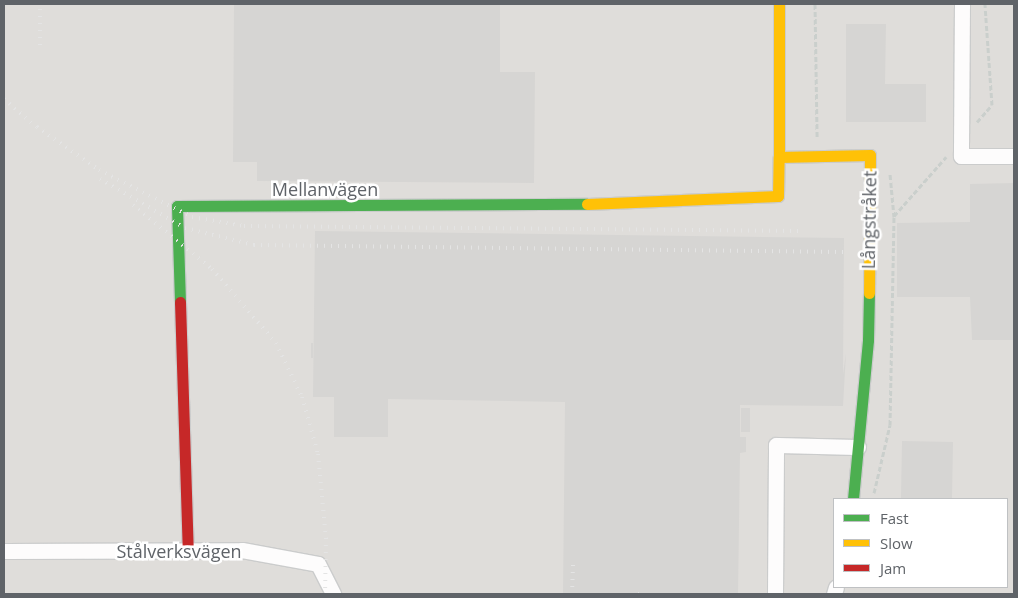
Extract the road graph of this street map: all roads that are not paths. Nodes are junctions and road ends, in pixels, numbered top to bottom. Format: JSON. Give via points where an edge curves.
{"nodes":[{"id":1,"x":779,"y":4,"type":"edge"},
{"id":2,"x":962,"y":4,"type":"edge"},
{"id":3,"x":779,"y":156,"type":"junction"},
{"id":4,"x":1014,"y":156,"type":"edge"},
{"id":5,"x":858,"y":446,"type":"junction"},
{"id":6,"x":853,"y":498,"type":"edge"},
{"id":7,"x":188,"y":550,"type":"junction"},
{"id":8,"x":4,"y":551,"type":"edge"},
{"id":9,"x":333,"y":594,"type":"edge"},
{"id":10,"x":774,"y":594,"type":"edge"}],
"edges":[{"from":1,"to":3,"type":"street"},
{"from":2,"to":4,"type":"street","via":[[961,156]]},
{"from":3,"to":5,"type":"street","name":"Långstråket","via":[[870,155],[868,340]]},
{"from":3,"to":7,"type":"street","name":"Mellanvägen","via":[[778,196],[620,204],[177,206]]},
{"from":5,"to":6,"type":"street","name":"Långstråket"},
{"from":5,"to":10,"type":"street","via":[[776,446]]},
{"from":7,"to":8,"type":"street","name":"Stålverksvägen"},
{"from":7,"to":9,"type":"street","name":"Stålverksvägen","via":[[242,550],[318,564]]}]}
